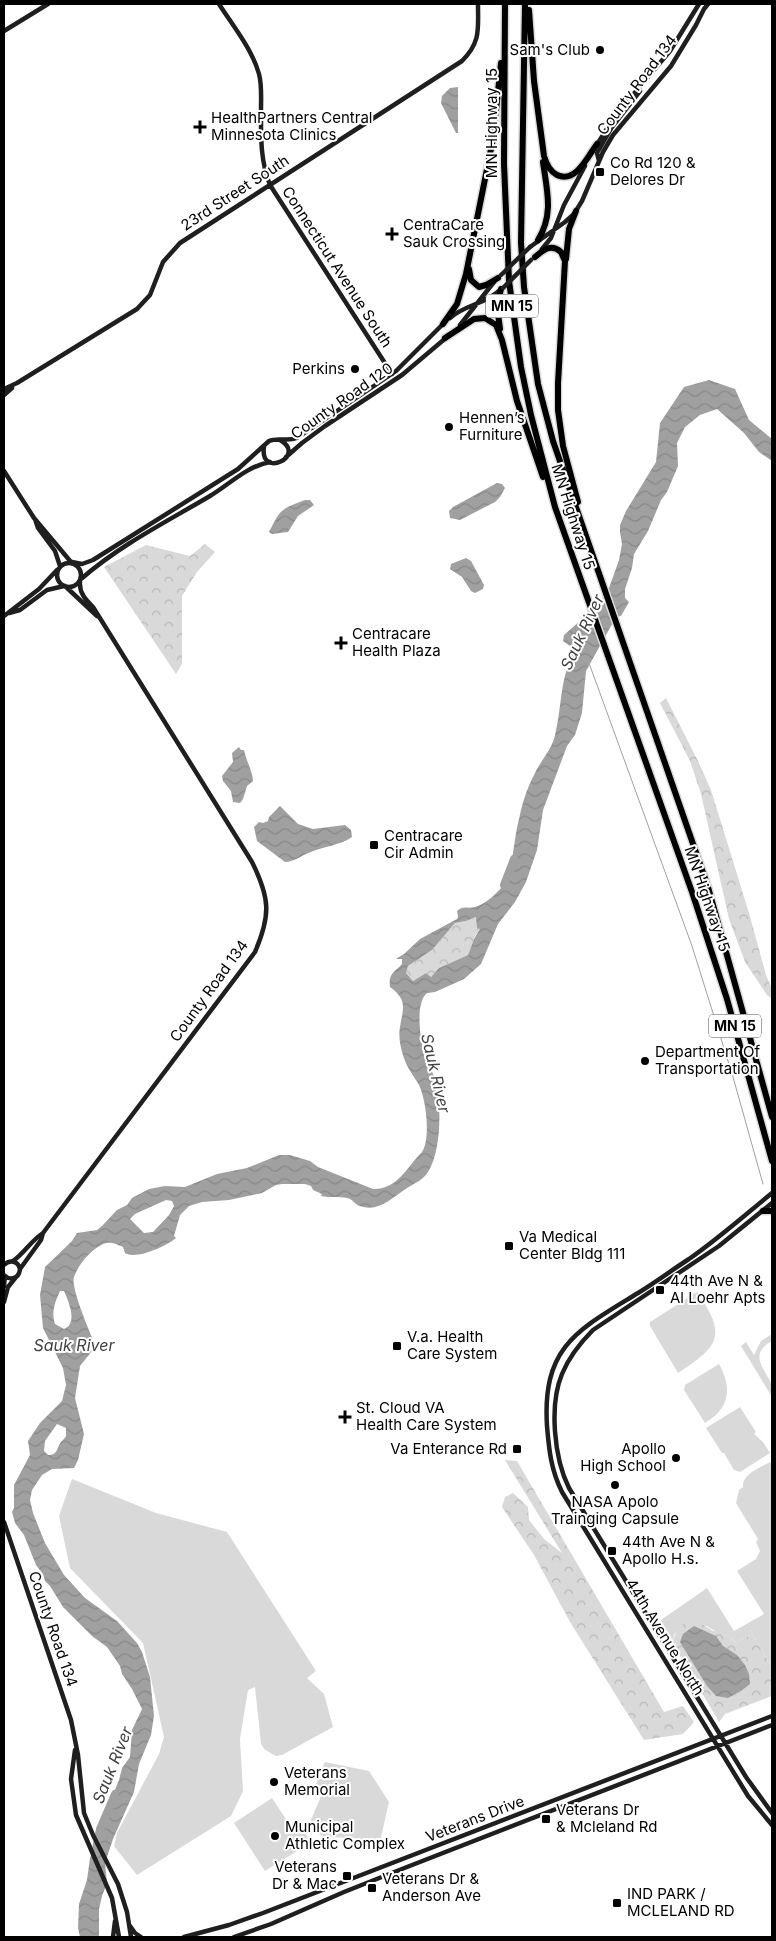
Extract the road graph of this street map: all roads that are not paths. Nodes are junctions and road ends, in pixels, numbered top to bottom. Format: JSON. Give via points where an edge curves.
{"nodes":[{"id":1,"x":48,"y":4,"type":"edge"},
{"id":2,"x":219,"y":4,"type":"edge"},
{"id":3,"x":478,"y":4,"type":"edge"},
{"id":4,"x":527,"y":4,"type":"edge"},
{"id":5,"x":699,"y":4,"type":"edge"},
{"id":6,"x":708,"y":4,"type":"edge"},
{"id":7,"x":505,"y":7,"type":"edge"},
{"id":8,"x":4,"y":31,"type":"edge"},
{"id":9,"x":649,"y":77,"type":"junction"},
{"id":10,"x":541,"y":135,"type":"junction"},
{"id":11,"x":597,"y":144,"type":"junction"},
{"id":12,"x":599,"y":161,"type":"junction"},
{"id":13,"x":270,"y":185,"type":"junction"},
{"id":14,"x":576,"y":211,"type":"junction"},
{"id":15,"x":555,"y":229,"type":"junction"},
{"id":16,"x":538,"y":240,"type":"junction"},
{"id":17,"x":530,"y":247,"type":"joint"},
{"id":18,"x":470,"y":253,"type":"junction"},
{"id":19,"x":533,"y":258,"type":"junction"},
{"id":20,"x":565,"y":266,"type":"junction"},
{"id":21,"x":499,"y":277,"type":"junction"},
{"id":22,"x":502,"y":289,"type":"junction"},
{"id":23,"x":477,"y":304,"type":"junction"},
{"id":24,"x":443,"y":324,"type":"junction"},
{"id":25,"x":446,"y":338,"type":"junction"},
{"id":26,"x":502,"y":342,"type":"junction"},
{"id":27,"x":392,"y":374,"type":"junction"},
{"id":28,"x":17,"y":383,"type":"junction"},
{"id":29,"x":4,"y":389,"type":"edge"},
{"id":30,"x":4,"y":394,"type":"edge"},
{"id":31,"x":279,"y":439,"type":"junction"},
{"id":32,"x":265,"y":445,"type":"junction"},
{"id":33,"x":286,"y":457,"type":"junction"},
{"id":34,"x":270,"y":462,"type":"junction"},
{"id":35,"x":4,"y":472,"type":"edge"},
{"id":36,"x":556,"y":510,"type":"junction"},
{"id":37,"x":34,"y":518,"type":"junction"},
{"id":38,"x":594,"y":561,"type":"junction"},
{"id":39,"x":71,"y":562,"type":"junction"},
{"id":40,"x":60,"y":567,"type":"junction"},
{"id":41,"x":80,"y":581,"type":"junction"},
{"id":42,"x":64,"y":586,"type":"junction"},
{"id":43,"x":6,"y":615,"type":"edge"},
{"id":44,"x":98,"y":617,"type":"junction"},
{"id":45,"x":762,"y":1079,"type":"junction"},
{"id":46,"x":772,"y":1109,"type":"edge"},
{"id":47,"x":772,"y":1117,"type":"edge"},
{"id":48,"x":772,"y":1161,"type":"edge"},
{"id":49,"x":772,"y":1193,"type":"edge"},
{"id":50,"x":772,"y":1203,"type":"edge"},
{"id":51,"x":763,"y":1211,"type":"junction"},
{"id":52,"x":772,"y":1212,"type":"edge"},
{"id":53,"x":42,"y":1233,"type":"junction"},
{"id":54,"x":4,"y":1260,"type":"edge"},
{"id":55,"x":12,"y":1261,"type":"junction"},
{"id":56,"x":4,"y":1265,"type":"edge"},
{"id":57,"x":20,"y":1269,"type":"junction"},
{"id":58,"x":4,"y":1276,"type":"edge"},
{"id":59,"x":16,"y":1277,"type":"junction"},
{"id":60,"x":4,"y":1286,"type":"edge"},
{"id":61,"x":4,"y":1302,"type":"edge"},
{"id":62,"x":4,"y":1522,"type":"edge"},
{"id":63,"x":772,"y":1716,"type":"edge"},
{"id":64,"x":772,"y":1725,"type":"edge"},
{"id":65,"x":721,"y":1736,"type":"junction"},
{"id":66,"x":713,"y":1739,"type":"junction"},
{"id":67,"x":726,"y":1743,"type":"junction"},
{"id":68,"x":76,"y":1745,"type":"junction"},
{"id":69,"x":718,"y":1746,"type":"junction"},
{"id":70,"x":772,"y":1813,"type":"edge"},
{"id":71,"x":772,"y":1825,"type":"edge"},
{"id":72,"x":114,"y":1905,"type":"junction"},
{"id":73,"x":129,"y":1922,"type":"junction"},
{"id":74,"x":113,"y":1937,"type":"edge"},
{"id":75,"x":120,"y":1937,"type":"edge"},
{"id":76,"x":130,"y":1937,"type":"edge"},
{"id":77,"x":141,"y":1937,"type":"edge"},
{"id":78,"x":184,"y":1937,"type":"edge"},
{"id":79,"x":234,"y":1937,"type":"edge"}],
"edges":[{"from":1,"to":8,"type":"street"},
{"from":2,"to":13,"type":"street","name":"Connecticut Avenue South","via":[[248,49],[259,76],[261,149],[263,168]]},
{"from":3,"to":13,"type":"street","name":"23rd Street South","via":[[476,42],[462,61]]},
{"from":4,"to":10,"type":"highway"},
{"from":4,"to":38,"type":"highway","name":"MN Highway 15","number":"MN 15","via":[[521,243],[527,312],[538,384],[553,441]]},
{"from":5,"to":9,"type":"street","name":"County Road 134","via":[[670,51]]},
{"from":6,"to":12,"type":"street","name":"County Road 134","via":[[671,66],[620,125]]},
{"from":7,"to":18,"type":"highway","via":[[493,139]]},
{"from":7,"to":36,"type":"highway","name":"MN Highway 15","number":"MN 15","via":[[504,172],[509,281],[527,396]]},
{"from":9,"to":11,"type":"street","name":"County Road 134","via":[[615,116]]},
{"from":9,"to":12,"type":"street","via":[[605,138],[597,153]]},
{"from":10,"to":11,"type":"highway","via":[[545,162],[560,176],[575,173]]},
{"from":10,"to":16,"type":"highway","via":[[548,214]]},
{"from":11,"to":15,"type":"street","name":"County Road 134","via":[[564,204]]},
{"from":12,"to":14,"type":"street","name":"County Road 134"},
{"from":13,"to":27,"type":"street","name":"Connecticut Avenue South"},
{"from":13,"to":28,"type":"street","name":"23rd Street South","via":[[174,248],[163,262],[150,295],[137,309]]},
{"from":14,"to":15,"type":"street","name":"County Road 134"},
{"from":14,"to":20,"type":"highway","via":[[569,229]]},
{"from":15,"to":16,"type":"street","name":"County Road 134"},
{"from":15,"to":19,"type":"street","name":"County Road 134"},
{"from":16,"to":17,"type":"street","name":"County Road 134"},
{"from":17,"to":21,"type":"street","name":"County Road 120","bridge":true},
{"from":18,"to":21,"type":"highway","via":[[469,273],[475,284],[486,286]]},
{"from":18,"to":24,"type":"highway","via":[[457,304]]},
{"from":19,"to":20,"type":"highway","via":[[547,248],[557,248]]},
{"from":19,"to":22,"type":"street","name":"County Road 120","bridge":true},
{"from":20,"to":38,"type":"highway","via":[[558,410],[563,446]]},
{"from":21,"to":23,"type":"street","name":"County Road 120"},
{"from":22,"to":23,"type":"street","name":"County Road 120"},
{"from":22,"to":26,"type":"highway","via":[[497,306]]},
{"from":23,"to":24,"type":"street","name":"County Road 120","via":[[458,312]]},
{"from":23,"to":25,"type":"street","name":"County Road 120","via":[[464,322]]},
{"from":24,"to":27,"type":"street","name":"County Road 120"},
{"from":25,"to":26,"type":"highway","via":[[481,317],[494,323]]},
{"from":25,"to":33,"type":"street","name":"County Road 120","via":[[402,375],[302,442]]},
{"from":26,"to":36,"type":"highway","via":[[530,443]]},
{"from":27,"to":31,"type":"street","name":"County Road 120","via":[[297,438]]},
{"from":28,"to":29,"type":"street","name":"23rd Street South"},
{"from":28,"to":30,"type":"street","name":"23rd Street South"},
{"from":31,"to":32,"type":"street","via":[[272,439]]},
{"from":31,"to":33,"type":"street","via":[[286,446]]},
{"from":32,"to":34,"type":"street","via":[[264,456]]},
{"from":32,"to":39,"type":"street","via":[[238,470],[93,560],[82,564]]},
{"from":33,"to":34,"type":"street","via":[[278,463]]},
{"from":34,"to":41,"type":"street","via":[[251,468],[148,532],[98,564]]},
{"from":35,"to":37,"type":"street"},
{"from":36,"to":48,"type":"highway","name":"MN Highway 15","number":"MN 15","via":[[692,892],[724,990]]},
{"from":37,"to":39,"type":"street"},
{"from":37,"to":40,"type":"street","via":[[55,550]]},
{"from":38,"to":45,"type":"highway","name":"MN Highway 15","number":"MN 15","via":[[708,887]]},
{"from":39,"to":40,"type":"street"},
{"from":39,"to":41,"type":"street","via":[[80,569]]},
{"from":40,"to":42,"type":"street","via":[[57,578]]},
{"from":40,"to":43,"type":"street"},
{"from":41,"to":42,"type":"street","via":[[73,587]]},
{"from":41,"to":44,"type":"street","name":"County Road 134","via":[[80,592]]},
{"from":42,"to":43,"type":"street","via":[[47,590],[20,610]]},
{"from":42,"to":44,"type":"street","name":"County Road 134"},
{"from":44,"to":53,"type":"street","name":"County Road 134","via":[[252,862],[262,882],[267,914],[255,952]]},
{"from":45,"to":46,"type":"highway"},
{"from":45,"to":47,"type":"highway","name":"MN Highway 15","number":"MN 15"},
{"from":49,"to":66,"type":"street","name":"44th Avenue North","via":[[700,1252],[591,1321],[563,1350],[548,1389],[546,1408],[550,1456],[552,1470],[562,1492]]},
{"from":50,"to":51,"type":"street"},
{"from":51,"to":52,"type":"highway"},
{"from":51,"to":65,"type":"street","name":"44th Avenue North","via":[[719,1246],[593,1330],[567,1362],[558,1386],[556,1405],[558,1456],[563,1475]]},
{"from":53,"to":55,"type":"street","name":"County Road 134"},
{"from":53,"to":57,"type":"street","name":"County Road 134","via":[[41,1240]]},
{"from":54,"to":55,"type":"street"},
{"from":55,"to":56,"type":"street","name":"County Road 134"},
{"from":55,"to":57,"type":"street"},
{"from":57,"to":59,"type":"street","name":"County Road 134"},
{"from":58,"to":59,"type":"street"},
{"from":58,"to":60,"type":"street"},
{"from":59,"to":61,"type":"street","via":[[8,1287]]},
{"from":62,"to":68,"type":"street","name":"County Road 134","via":[[70,1718]]},
{"from":63,"to":65,"type":"street","name":"Veterans Drive"},
{"from":64,"to":67,"type":"street","name":"Veterans Drive"},
{"from":65,"to":66,"type":"street","name":"Veterans Drive"},
{"from":65,"to":67,"type":"street","name":"44th Avenue North"},
{"from":66,"to":69,"type":"street","name":"44th Avenue North"},
{"from":66,"to":78,"type":"street","name":"Veterans Drive","via":[[273,1910]]},
{"from":67,"to":69,"type":"street","name":"Veterans Drive"},
{"from":67,"to":70,"type":"street","name":"44th Avenue North"},
{"from":68,"to":72,"type":"street","name":"County Road 134","via":[[71,1780],[73,1800],[78,1821]]},
{"from":68,"to":73,"type":"street","name":"County Road 134","via":[[82,1805],[93,1835],[113,1871]]},
{"from":69,"to":71,"type":"street","name":"44th Avenue North","via":[[748,1796]]},
{"from":69,"to":79,"type":"street","name":"Veterans Drive"},
{"from":72,"to":74,"type":"street"},
{"from":72,"to":75,"type":"street","name":"County Road 134"},
{"from":73,"to":76,"type":"street","name":"County Road 134"},
{"from":73,"to":77,"type":"street"}]}
